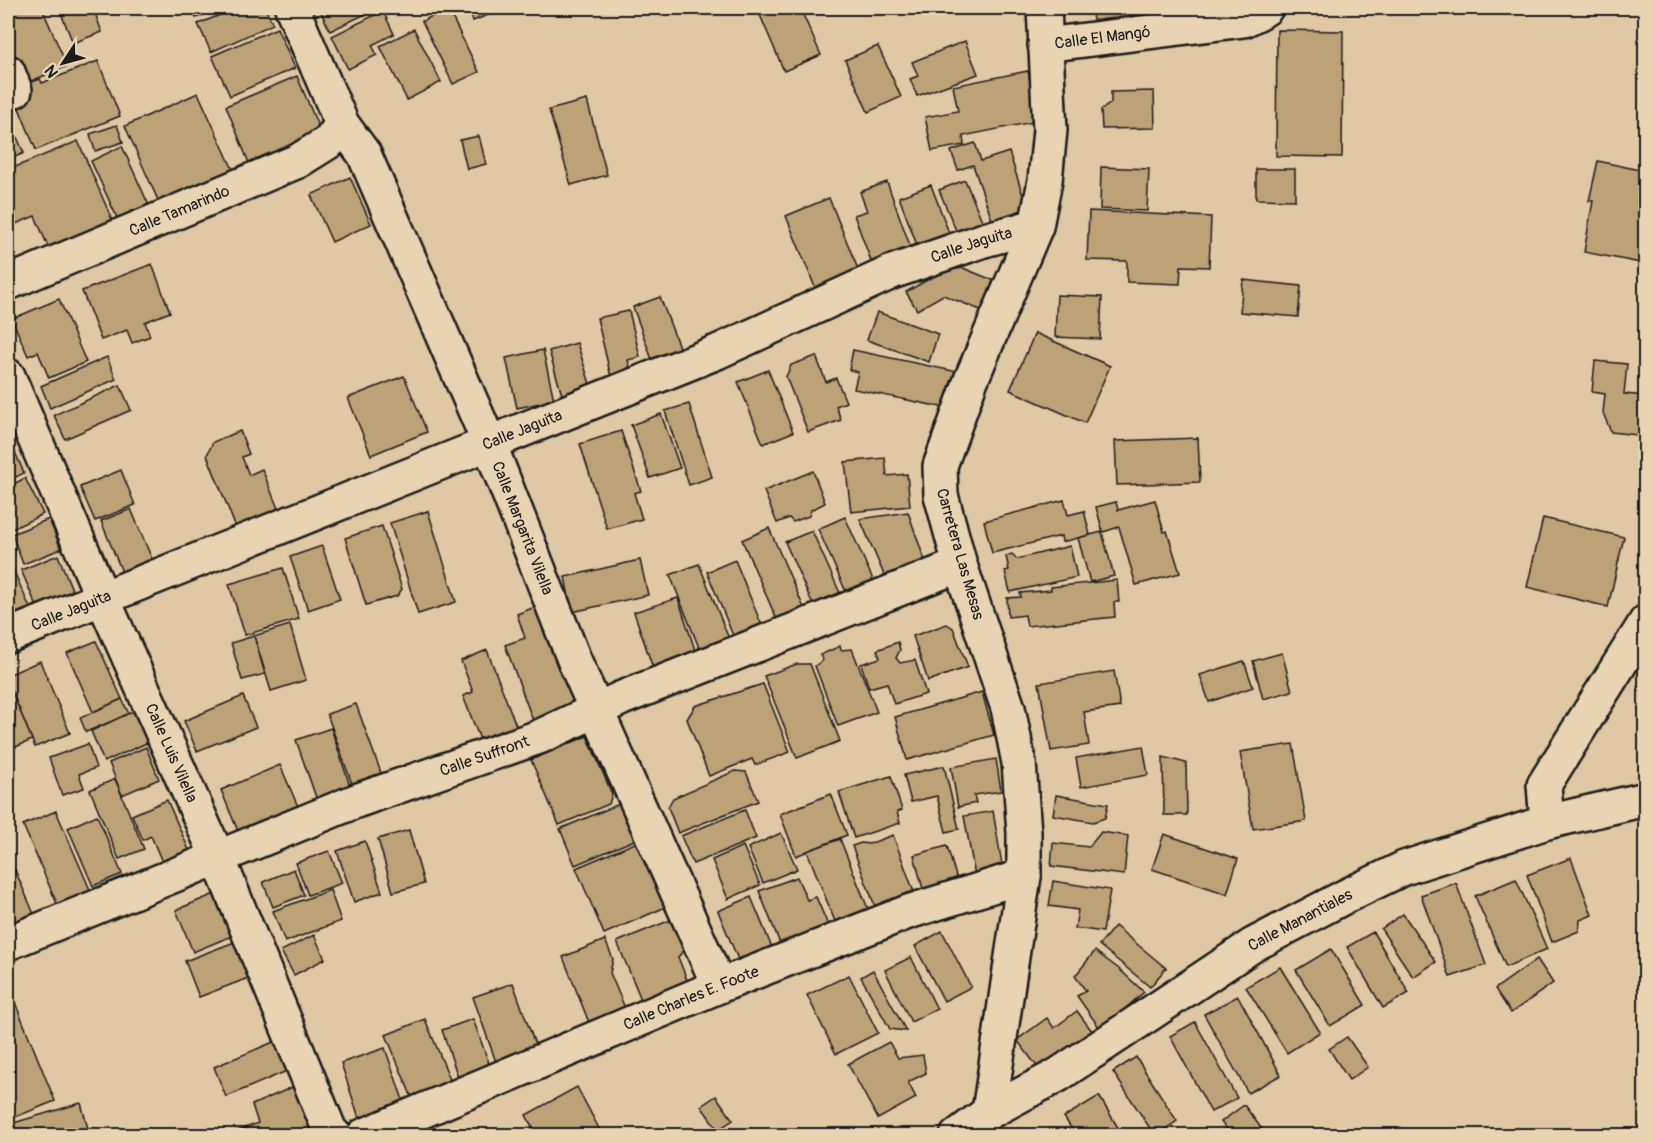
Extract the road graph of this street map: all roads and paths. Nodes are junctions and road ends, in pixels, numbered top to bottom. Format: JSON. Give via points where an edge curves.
{"nodes":[{"id":1,"x":292,"y":8,"type":"edge"},
{"id":2,"x":1044,"y":8,"type":"edge"},
{"id":3,"x":1266,"y":8,"type":"edge"},
{"id":4,"x":1045,"y":45,"type":"junction"},
{"id":5,"x":342,"y":124,"type":"junction"},
{"id":6,"x":1036,"y":226,"type":"junction"},
{"id":7,"x":8,"y":283,"type":"edge"},
{"id":8,"x":8,"y":376,"type":"edge"},
{"id":9,"x":489,"y":443,"type":"junction"},
{"id":10,"x":960,"y":565,"type":"junction"},
{"id":11,"x":103,"y":599,"type":"junction"},
{"id":12,"x":1646,"y":622,"type":"edge"},
{"id":13,"x":8,"y":636,"type":"edge"},
{"id":14,"x":597,"y":711,"type":"junction"},
{"id":15,"x":1646,"y":799,"type":"edge"},
{"id":16,"x":1547,"y":822,"type":"junction"},
{"id":17,"x":218,"y":858,"type":"junction"},
{"id":18,"x":1024,"y":876,"type":"junction"},
{"id":19,"x":8,"y":943,"type":"edge"},
{"id":20,"x":719,"y":986,"type":"junction"},
{"id":21,"x":989,"y":1112,"type":"junction"},
{"id":22,"x":332,"y":1133,"type":"edge"},
{"id":23,"x":958,"y":1135,"type":"edge"},
{"id":24,"x":363,"y":1136,"type":"edge"}],
"edges":[{"from":1,"to":5,"type":"street","name":"Calle Margarita Vilella"},
{"from":2,"to":4,"type":"street","name":"Carretera Las Mesas"},
{"from":3,"to":4,"type":"street","name":"Calle El Mangó","via":[[1244,20]]},
{"from":4,"to":6,"type":"street","name":"Carretera Las Mesas","via":[[1050,130]]},
{"from":5,"to":7,"type":"street","name":"Calle Tamarindo","via":[[330,141],[298,161]]},
{"from":5,"to":9,"type":"street","name":"Calle Margarita Vilella","via":[[364,154]]},
{"from":6,"to":9,"type":"street","name":"Calle Jaguita","via":[[892,272],[717,352]]},
{"from":6,"to":10,"type":"street","name":"Carretera Las Mesas","via":[[971,380],[940,466],[941,495]]},
{"from":8,"to":11,"type":"street","name":"Calle Luis Vilella"},
{"from":9,"to":11,"type":"street","name":"Calle Jaguita"},
{"from":9,"to":14,"type":"street","name":"Calle Margarita Vilella"},
{"from":10,"to":14,"type":"street","name":"Calle Suffront"},
{"from":10,"to":18,"type":"street","name":"Carretera Las Mesas","via":[[1008,708],[1019,764]]},
{"from":11,"to":13,"type":"street","name":"Calle Jaguita"},
{"from":11,"to":17,"type":"street","name":"Calle Luis Vilella"},
{"from":12,"to":16,"type":"street","via":[[1544,785]]},
{"from":14,"to":17,"type":"street","name":"Calle Suffront","via":[[539,737],[356,801]]},
{"from":14,"to":20,"type":"street","name":"Calle Margarita Vilella"},
{"from":15,"to":16,"type":"street","name":"Calle Manantiales"},
{"from":16,"to":21,"type":"street","name":"Calle Manantiales","via":[[1404,868],[1253,945],[1058,1075]]},
{"from":17,"to":19,"type":"street","name":"Calle Suffront"},
{"from":17,"to":22,"type":"street","name":"Calle Luis Vilella"},
{"from":18,"to":20,"type":"street","name":"Calle Charles E. Foote","via":[[908,912]]},
{"from":18,"to":21,"type":"street","name":"Carretera Las Mesas"},
{"from":20,"to":24,"type":"street","name":"Calle Charles E. Foote"},
{"from":21,"to":23,"type":"street","name":"Calle Manantiales"}]}
